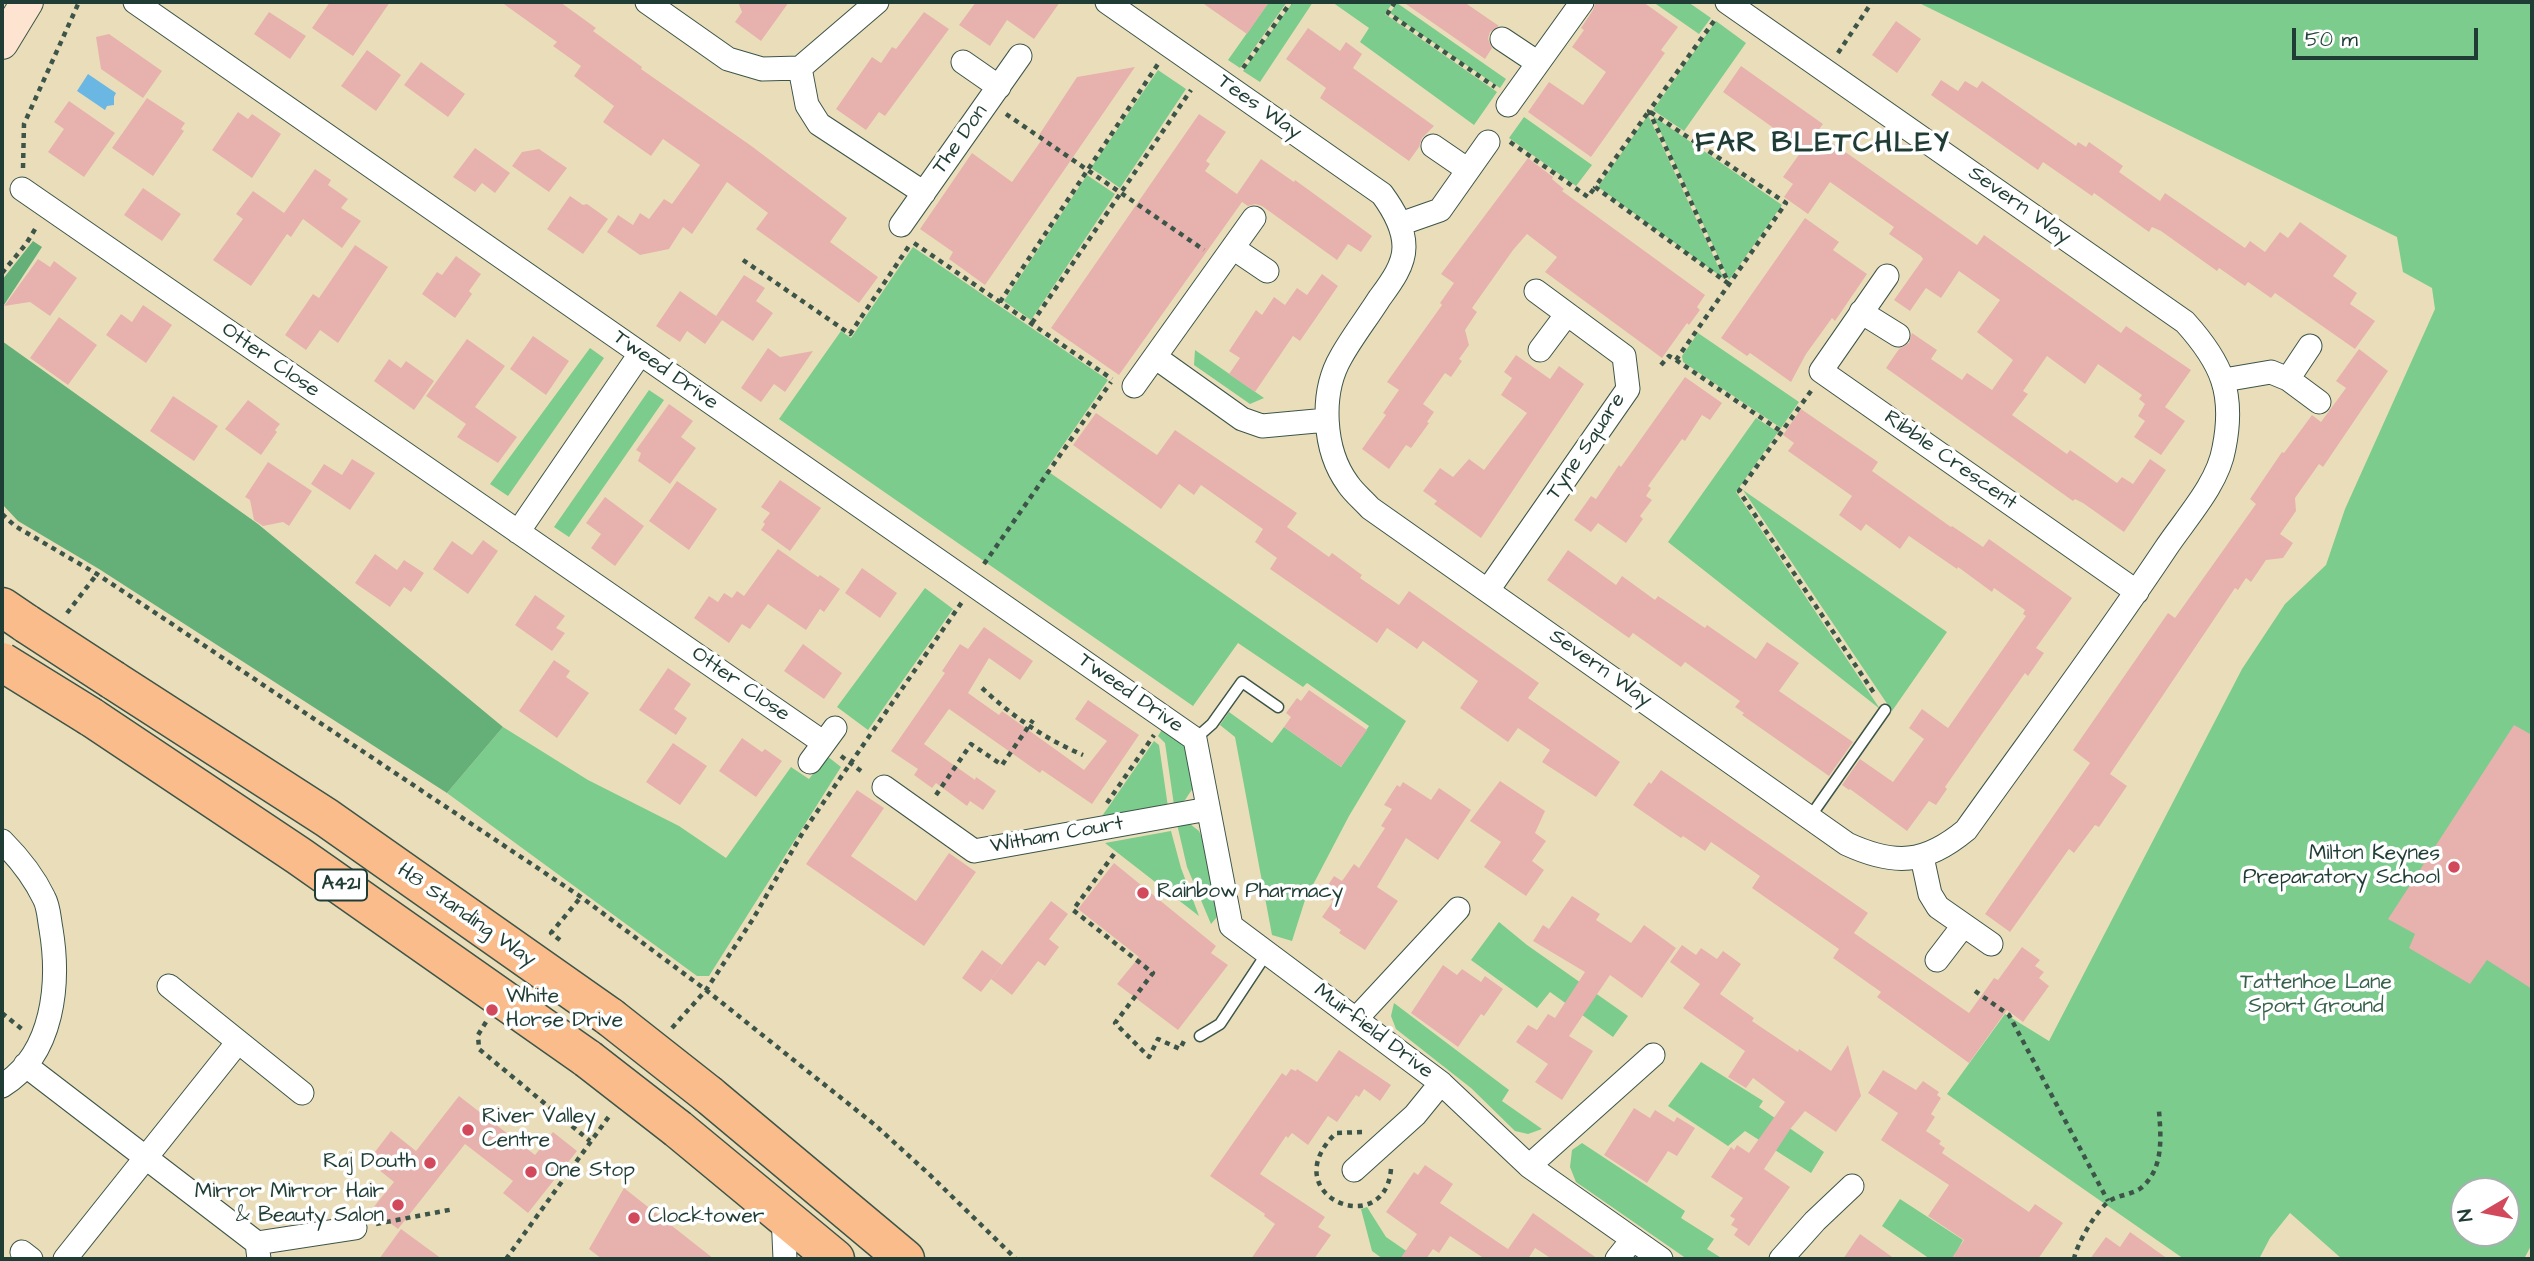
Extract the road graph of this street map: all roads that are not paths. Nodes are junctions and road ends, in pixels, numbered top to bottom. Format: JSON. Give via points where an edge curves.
{"nodes":[{"id":1,"x":27,"y":2,"type":"edge"},
{"id":2,"x":135,"y":2,"type":"edge"},
{"id":3,"x":647,"y":2,"type":"edge"},
{"id":4,"x":877,"y":2,"type":"edge"},
{"id":5,"x":1107,"y":2,"type":"edge"},
{"id":6,"x":1582,"y":2,"type":"edge"},
{"id":7,"x":1722,"y":10,"type":"edge"},
{"id":8,"x":1502,"y":39,"type":"dead end"},
{"id":9,"x":2,"y":43,"type":"edge"},
{"id":10,"x":1020,"y":56,"type":"dead end"},
{"id":11,"x":963,"y":62,"type":"dead end"},
{"id":12,"x":1538,"y":64,"type":"junction"},
{"id":13,"x":800,"y":68,"type":"junction"},
{"id":14,"x":998,"y":97,"type":"junction"},
{"id":15,"x":1505,"y":98,"type":"road end"},
{"id":16,"x":1496,"y":140,"type":"road end"},
{"id":17,"x":1433,"y":146,"type":"dead end"},
{"id":18,"x":1468,"y":170,"type":"junction"},
{"id":19,"x":22,"y":189,"type":"road end"},
{"id":20,"x":923,"y":193,"type":"junction"},
{"id":21,"x":1254,"y":219,"type":"dead end"},
{"id":22,"x":1399,"y":224,"type":"junction"},
{"id":23,"x":907,"y":235,"type":"road end"},
{"id":24,"x":1233,"y":248,"type":"junction"},
{"id":25,"x":1267,"y":271,"type":"dead end"},
{"id":26,"x":1887,"y":276,"type":"dead end"},
{"id":27,"x":1536,"y":291,"type":"dead end"},
{"id":28,"x":1861,"y":312,"type":"junction"},
{"id":29,"x":1567,"y":314,"type":"junction"},
{"id":30,"x":1898,"y":335,"type":"dead end"},
{"id":31,"x":2310,"y":346,"type":"dead end"},
{"id":32,"x":1540,"y":350,"type":"dead end"},
{"id":33,"x":640,"y":354,"type":"junction"},
{"id":34,"x":1155,"y":357,"type":"junction"},
{"id":35,"x":2288,"y":379,"type":"junction"},
{"id":36,"x":2224,"y":380,"type":"junction"},
{"id":37,"x":1122,"y":383,"type":"road end"},
{"id":38,"x":2319,"y":402,"type":"dead end"},
{"id":39,"x":1327,"y":421,"type":"junction"},
{"id":40,"x":518,"y":532,"type":"junction"},
{"id":41,"x":1488,"y":590,"type":"junction"},
{"id":42,"x":2137,"y":592,"type":"junction"},
{"id":43,"x":14,"y":616,"type":"edge"},
{"id":44,"x":2,"y":662,"type":"edge"},
{"id":45,"x":1278,"y":707,"type":"dead end"},
{"id":46,"x":1885,"y":710,"type":"road end"},
{"id":47,"x":1195,"y":739,"type":"junction"},
{"id":48,"x":810,"y":762,"type":"dead end"},
{"id":49,"x":884,"y":787,"type":"road end"},
{"id":50,"x":1208,"y":809,"type":"junction"},
{"id":51,"x":1810,"y":817,"type":"junction"},
{"id":52,"x":2,"y":841,"type":"edge"},
{"id":53,"x":1922,"y":857,"type":"junction"},
{"id":54,"x":1458,"y":909,"type":"dead end"},
{"id":55,"x":1964,"y":926,"type":"junction"},
{"id":56,"x":1991,"y":944,"type":"dead end"},
{"id":57,"x":1267,"y":953,"type":"junction"},
{"id":58,"x":1937,"y":960,"type":"dead end"},
{"id":59,"x":169,"y":986,"type":"dead end"},
{"id":60,"x":1356,"y":1020,"type":"junction"},
{"id":61,"x":1200,"y":1036,"type":"dead end"},
{"id":62,"x":238,"y":1042,"type":"junction"},
{"id":63,"x":1653,"y":1055,"type":"dead end"},
{"id":64,"x":25,"y":1065,"type":"junction"},
{"id":65,"x":1441,"y":1083,"type":"junction"},
{"id":66,"x":2,"y":1086,"type":"edge"},
{"id":67,"x":302,"y":1093,"type":"dead end"},
{"id":68,"x":145,"y":1156,"type":"junction"},
{"id":69,"x":1530,"y":1166,"type":"junction"},
{"id":70,"x":1354,"y":1170,"type":"dead end"},
{"id":71,"x":1852,"y":1186,"type":"dead end"},
{"id":72,"x":783,"y":1214,"type":"junction"},
{"id":73,"x":355,"y":1228,"type":"road end"},
{"id":74,"x":1633,"y":1239,"type":"junction"},
{"id":75,"x":258,"y":1251,"type":"edge"},
{"id":76,"x":65,"y":1259,"type":"edge"},
{"id":77,"x":785,"y":1259,"type":"edge"},
{"id":78,"x":835,"y":1259,"type":"edge"},
{"id":79,"x":905,"y":1259,"type":"edge"},
{"id":80,"x":1618,"y":1259,"type":"edge"},
{"id":81,"x":1661,"y":1259,"type":"edge"},
{"id":82,"x":1781,"y":1259,"type":"edge"}],
"edges":[{"from":1,"to":9,"type":"street"},
{"from":2,"to":33,"type":"street","name":"Tweed Drive"},
{"from":3,"to":13,"type":"street","via":[[728,59],[762,69]]},
{"from":4,"to":13,"type":"street"},
{"from":5,"to":22,"type":"street","name":"Tees Way","via":[[1382,194]]},
{"from":6,"to":12,"type":"street"},
{"from":7,"to":36,"type":"street","name":"Severn Way","via":[[2185,322],[2207,346]]},
{"from":8,"to":12,"type":"street"},
{"from":10,"to":14,"type":"street","name":"The Don"},
{"from":11,"to":14,"type":"street"},
{"from":12,"to":15,"type":"street"},
{"from":13,"to":20,"type":"street","via":[[807,105],[819,124]]},
{"from":14,"to":20,"type":"street","name":"The Don"},
{"from":16,"to":18,"type":"street"},
{"from":17,"to":18,"type":"street"},
{"from":18,"to":22,"type":"street","via":[[1440,210]]},
{"from":19,"to":40,"type":"street","name":"Otter Close"},
{"from":20,"to":23,"type":"street","name":"The Don"},
{"from":21,"to":24,"type":"street"},
{"from":22,"to":39,"type":"street","name":"Severn Way","via":[[1404,248],[1398,272],[1340,358],[1329,387]]},
{"from":24,"to":25,"type":"street"},
{"from":24,"to":34,"type":"street"},
{"from":26,"to":28,"type":"street","name":"Ribble Crescent"},
{"from":27,"to":29,"type":"street","name":"Tyne Square"},
{"from":28,"to":30,"type":"street"},
{"from":28,"to":42,"type":"street","name":"Ribble Crescent","via":[[1821,371]]},
{"from":29,"to":32,"type":"street"},
{"from":29,"to":41,"type":"street","name":"Tyne Square","via":[[1624,356],[1628,389]]},
{"from":31,"to":35,"type":"street"},
{"from":33,"to":40,"type":"street"},
{"from":33,"to":47,"type":"street","name":"Tweed Drive"},
{"from":34,"to":37,"type":"street"},
{"from":34,"to":39,"type":"street","via":[[1242,419],[1262,426]]},
{"from":35,"to":36,"type":"street","via":[[2271,372]]},
{"from":35,"to":38,"type":"street"},
{"from":36,"to":42,"type":"street","name":"Severn Way","via":[[2229,415],[2224,451],[2211,482]]},
{"from":39,"to":41,"type":"street","name":"Severn Way","via":[[1333,453],[1347,484],[1370,508]]},
{"from":40,"to":48,"type":"street","name":"Otter Close","via":[[830,735]]},
{"from":41,"to":51,"type":"street","name":"Severn Way"},
{"from":42,"to":53,"type":"street","name":"Severn Way","via":[[1966,830],[1946,847]]},
{"from":43,"to":79,"type":"highway","name":"H8 Standing Way","number":"A421","bridge":true,"via":[[327,818],[610,1017]]},
{"from":44,"to":72,"type":"highway","number":"A421","bridge":true,"via":[[311,863],[588,1059]]},
{"from":45,"to":47,"type":"lane","via":[[1242,682],[1212,724]]},
{"from":46,"to":51,"type":"lane"},
{"from":47,"to":50,"type":"street","name":"Muirfield Drive"},
{"from":49,"to":50,"type":"street","name":"Witham Court","via":[[974,851]]},
{"from":50,"to":57,"type":"street","name":"Muirfield Drive","via":[[1231,926]]},
{"from":51,"to":53,"type":"street","name":"Severn Way","via":[[1871,855]]},
{"from":52,"to":64,"type":"street","via":[[45,899],[54,948],[53,1003],[40,1044]]},
{"from":53,"to":55,"type":"street","via":[[1930,894],[1938,907]]},
{"from":54,"to":60,"type":"street"},
{"from":55,"to":56,"type":"street"},
{"from":55,"to":58,"type":"street"},
{"from":57,"to":60,"type":"street","name":"Muirfield Drive"},
{"from":57,"to":61,"type":"lane","via":[[1220,1024]]},
{"from":59,"to":62,"type":"street"},
{"from":60,"to":65,"type":"street","name":"Muirfield Drive"},
{"from":62,"to":67,"type":"street"},
{"from":62,"to":68,"type":"street"},
{"from":63,"to":69,"type":"street"},
{"from":64,"to":66,"type":"street"},
{"from":64,"to":68,"type":"street"},
{"from":65,"to":69,"type":"street","name":"Muirfield Drive"},
{"from":65,"to":70,"type":"street","via":[[1415,1115]]},
{"from":68,"to":75,"type":"street"},
{"from":68,"to":76,"type":"street"},
{"from":69,"to":74,"type":"street","name":"Muirfield Drive"},
{"from":71,"to":82,"type":"street"},
{"from":72,"to":77,"type":"street"},
{"from":72,"to":78,"type":"highway","number":"A421"},
{"from":73,"to":75,"type":"street"},
{"from":74,"to":80,"type":"street"},
{"from":74,"to":81,"type":"street","name":"Muirfield Drive"}]}
